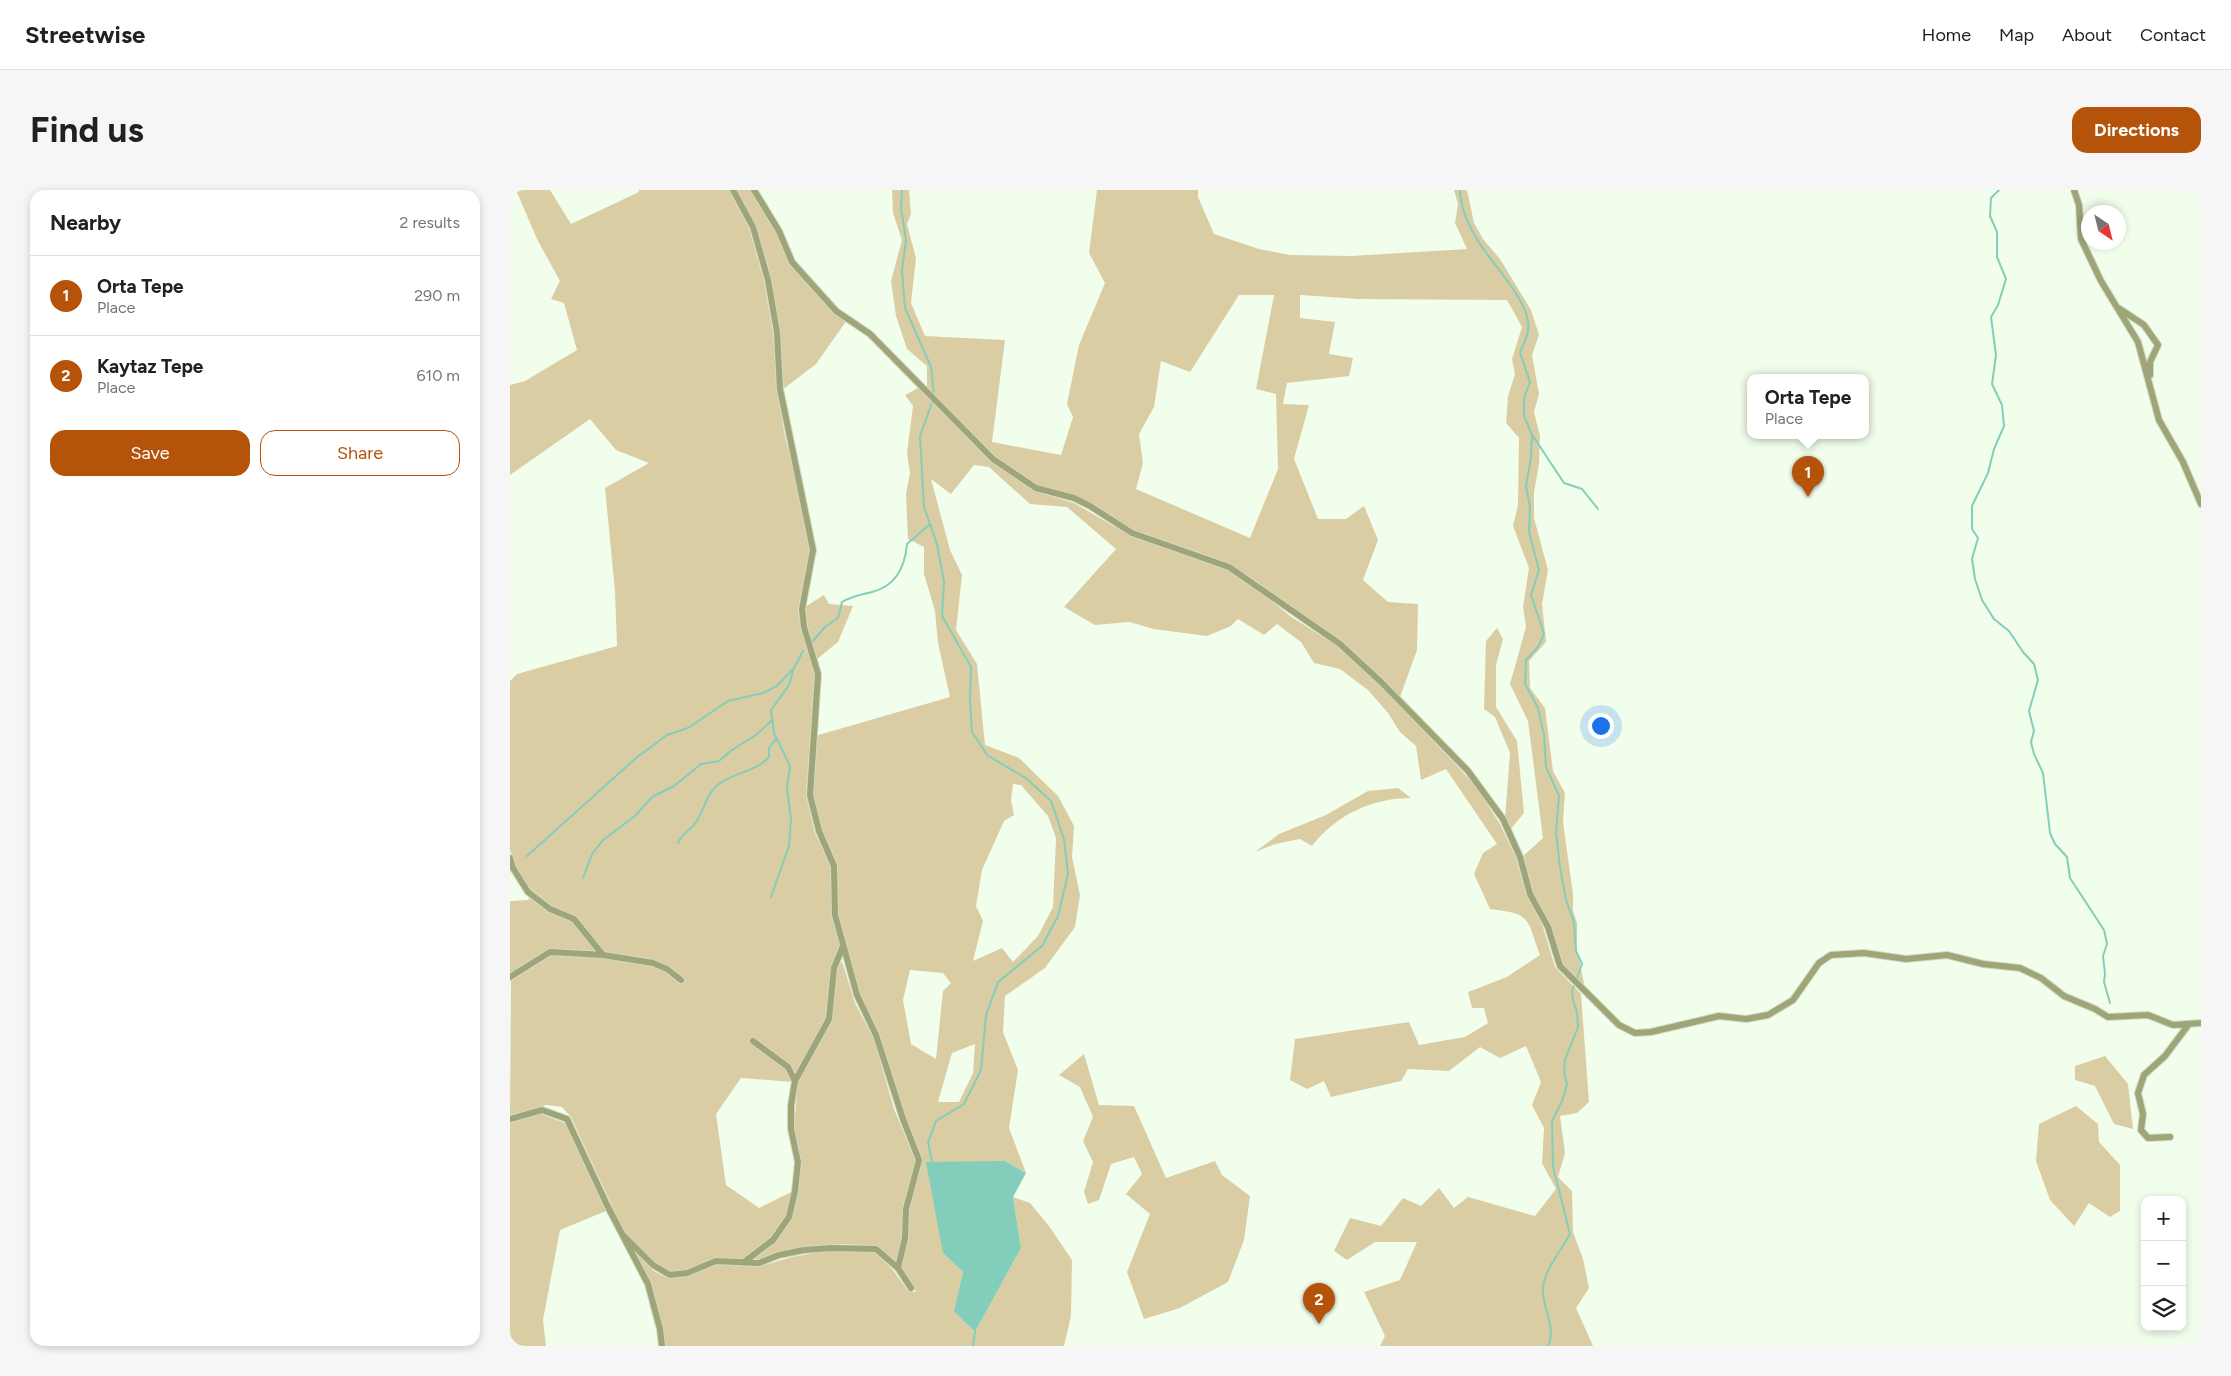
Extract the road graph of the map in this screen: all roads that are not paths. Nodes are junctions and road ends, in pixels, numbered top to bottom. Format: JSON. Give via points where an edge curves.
{"nodes":[{"id":1,"x":733,"y":190,"type":"edge"},
{"id":2,"x":754,"y":190,"type":"edge"},
{"id":3,"x":2074,"y":190,"type":"edge"},
{"id":4,"x":2119,"y":308,"type":"junction"},
{"id":5,"x":2149,"y":385,"type":"junction"},
{"id":6,"x":2201,"y":504,"type":"edge"},
{"id":7,"x":510,"y":858,"type":"edge"},
{"id":8,"x":843,"y":946,"type":"junction"},
{"id":9,"x":603,"y":955,"type":"junction"},
{"id":10,"x":510,"y":977,"type":"edge"},
{"id":11,"x":681,"y":980,"type":"dead end"},
{"id":12,"x":2201,"y":1023,"type":"edge"},
{"id":13,"x":2189,"y":1024,"type":"junction"},
{"id":14,"x":753,"y":1041,"type":"dead end"},
{"id":15,"x":795,"y":1081,"type":"junction"},
{"id":16,"x":510,"y":1119,"type":"edge"},
{"id":17,"x":2170,"y":1137,"type":"dead end"},
{"id":18,"x":623,"y":1235,"type":"junction"},
{"id":19,"x":744,"y":1262,"type":"junction"},
{"id":20,"x":898,"y":1268,"type":"junction"},
{"id":21,"x":911,"y":1288,"type":"dead end"},
{"id":22,"x":662,"y":1346,"type":"edge"}],
"edges":[{"from":1,"to":8,"type":"street","via":[[753,227],[768,280],[777,332],[780,388],[813,550],[802,609],[818,674],[810,795],[819,831],[834,866],[835,915]]},
{"from":2,"to":13,"type":"street","via":[[779,231],[792,262],[836,311],[870,334],[993,459],[1036,488],[1074,498],[1132,533],[1229,567],[1340,644],[1381,682],[1468,771],[1503,820],[1520,857],[1530,894],[1548,926],[1560,966],[1619,1024],[1635,1033],[1719,1016],[1746,1019],[1768,1015],[1793,1000],[1819,963],[1831,955],[1864,953],[1906,959],[1946,955],[2020,968],[2041,978],[2064,996],[2108,1017],[2148,1015],[2173,1025]]},
{"from":3,"to":4,"type":"street","via":[[2079,205],[2081,239],[2101,281]]},
{"from":4,"to":5,"type":"street","via":[[2138,342]]},
{"from":4,"to":5,"type":"street","via":[[2144,326],[2158,345],[2150,362]]},
{"from":5,"to":6,"type":"street","via":[[2159,420],[2183,462]]},
{"from":7,"to":9,"type":"street","via":[[528,892],[550,909],[574,919]]},
{"from":8,"to":15,"type":"street","via":[[834,968],[828,1019]]},
{"from":8,"to":20,"type":"street","via":[[857,995],[876,1035],[919,1160],[906,1209],[905,1238]]},
{"from":9,"to":10,"type":"street","via":[[550,952]]},
{"from":9,"to":11,"type":"street","via":[[653,963]]},
{"from":12,"to":13,"type":"street"},
{"from":13,"to":17,"type":"street","via":[[2165,1056],[2144,1075],[2138,1093],[2143,1114],[2141,1130],[2148,1138]]},
{"from":14,"to":15,"type":"street","via":[[788,1067]]},
{"from":15,"to":19,"type":"street","via":[[791,1129],[798,1162],[789,1217],[773,1240]]},
{"from":16,"to":18,"type":"street","via":[[542,1110],[567,1119]]},
{"from":18,"to":19,"type":"street","via":[[653,1265],[670,1275],[687,1273],[716,1261]]},
{"from":18,"to":22,"type":"street","via":[[648,1284]]},
{"from":19,"to":20,"type":"street","via":[[832,1248],[876,1249]]},
{"from":20,"to":21,"type":"street"}]}
